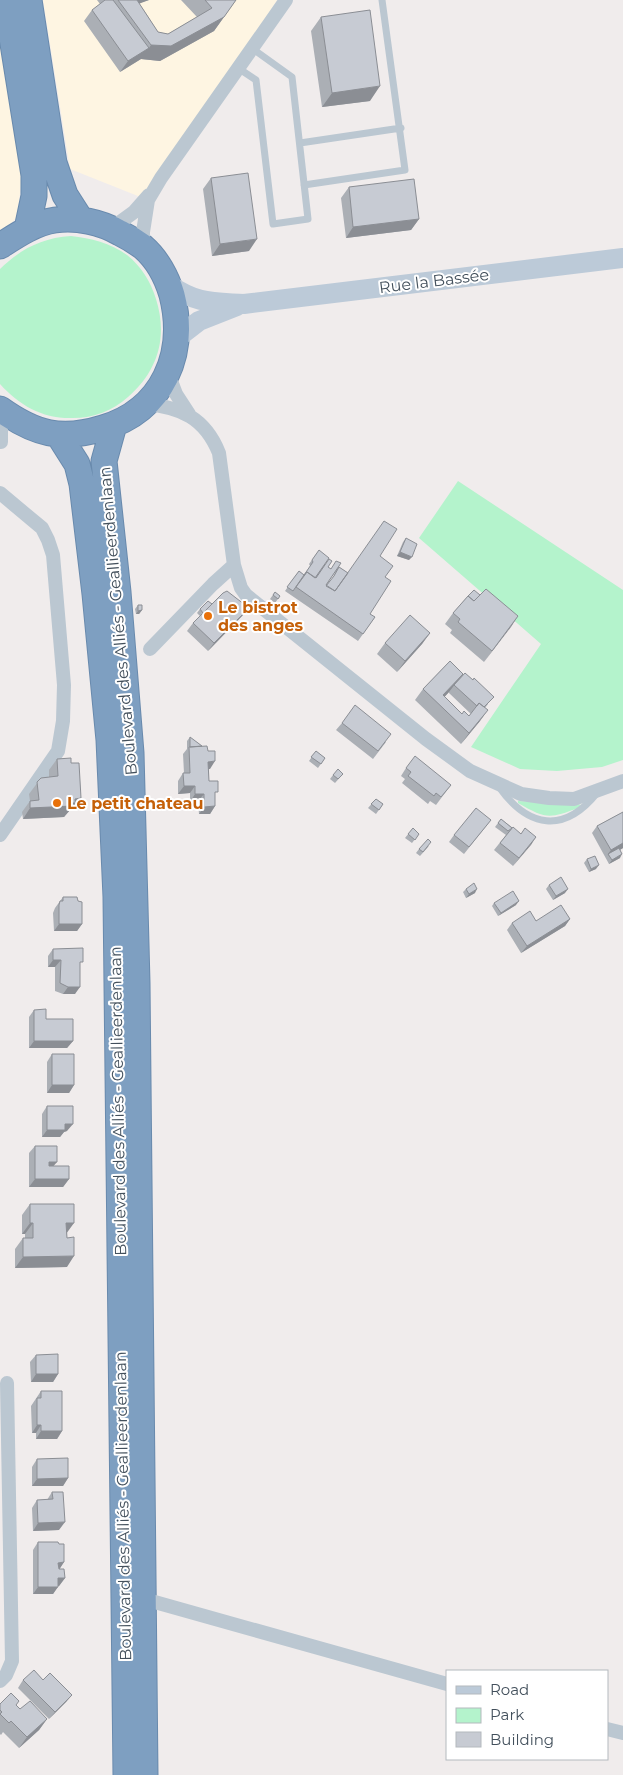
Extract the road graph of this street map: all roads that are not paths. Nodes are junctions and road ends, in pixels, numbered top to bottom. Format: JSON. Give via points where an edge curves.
{"nodes":[{"id":1,"x":6,"y":0,"type":"edge"},
{"id":2,"x":29,"y":0,"type":"edge"},
{"id":3,"x":286,"y":0,"type":"edge"},
{"id":4,"x":382,"y":0,"type":"edge"},
{"id":5,"x":253,"y":49,"type":"junction"},
{"id":6,"x":238,"y":68,"type":"junction"},
{"id":7,"x":401,"y":128,"type":"junction"},
{"id":8,"x":300,"y":143,"type":"junction"},
{"id":9,"x":304,"y":185,"type":"junction"},
{"id":10,"x":156,"y":187,"type":"junction"},
{"id":11,"x":81,"y":220,"type":"junction"},
{"id":12,"x":112,"y":228,"type":"junction"},
{"id":13,"x":27,"y":229,"type":"junction"},
{"id":14,"x":0,"y":246,"type":"edge"},
{"id":15,"x":143,"y":248,"type":"junction"},
{"id":16,"x":623,"y":258,"type":"edge"},
{"id":17,"x":168,"y":284,"type":"junction"},
{"id":18,"x":244,"y":304,"type":"junction"},
{"id":19,"x":177,"y":338,"type":"junction"},
{"id":20,"x":168,"y":373,"type":"junction"},
{"id":21,"x":145,"y":404,"type":"junction"},
{"id":22,"x":0,"y":409,"type":"edge"},
{"id":23,"x":189,"y":414,"type":"junction"},
{"id":24,"x":114,"y":425,"type":"junction"},
{"id":25,"x":25,"y":426,"type":"junction"},
{"id":26,"x":58,"y":434,"type":"junction"},
{"id":27,"x":1,"y":443,"type":"edge"},
{"id":28,"x":0,"y":493,"type":"edge"},
{"id":29,"x":234,"y":565,"type":"junction"},
{"id":30,"x":150,"y":648,"type":"dead end"},
{"id":31,"x":623,"y":781,"type":"edge"},
{"id":32,"x":497,"y":784,"type":"junction"},
{"id":33,"x":599,"y":791,"type":"junction"},
{"id":34,"x":0,"y":835,"type":"edge"},
{"id":35,"x":7,"y":1383,"type":"dead end"},
{"id":36,"x":4,"y":1476,"type":"edge"},
{"id":37,"x":144,"y":1599,"type":"junction"},
{"id":38,"x":5,"y":1604,"type":"edge"},
{"id":39,"x":0,"y":1681,"type":"edge"},
{"id":40,"x":446,"y":1684,"type":"edge"},
{"id":41,"x":608,"y":1729,"type":"edge"},
{"id":42,"x":623,"y":1733,"type":"edge"},
{"id":43,"x":126,"y":1775,"type":"edge"},
{"id":44,"x":145,"y":1775,"type":"edge"}],
"edges":[{"from":1,"to":13,"type":"highway","via":[[34,175],[34,196]]},
{"from":2,"to":11,"type":"highway","via":[[54,163],[65,195]]},
{"from":3,"to":5,"type":"street"},
{"from":4,"to":7,"type":"lane"},
{"from":5,"to":6,"type":"street"},
{"from":5,"to":8,"type":"lane","via":[[292,77]]},
{"from":6,"to":9,"type":"lane","via":[[256,80],[273,224],[308,219]]},
{"from":6,"to":10,"type":"street"},
{"from":7,"to":8,"type":"lane"},
{"from":7,"to":9,"type":"lane","via":[[405,170]]},
{"from":8,"to":9,"type":"lane"},
{"from":10,"to":12,"type":"street","via":[[134,212]]},
{"from":10,"to":15,"type":"street","via":[[148,200]]},
{"from":11,"to":12,"type":"highway"},
{"from":11,"to":13,"type":"highway","via":[[55,220]]},
{"from":12,"to":15,"type":"highway"},
{"from":13,"to":14,"type":"highway"},
{"from":15,"to":17,"type":"highway","via":[[159,266]]},
{"from":16,"to":18,"type":"main road","name":"Rue la Bassée"},
{"from":17,"to":18,"type":"main road","name":"Rue la Bassée","via":[[198,300]]},
{"from":17,"to":19,"type":"highway","via":[[176,311]]},
{"from":18,"to":19,"type":"main road","name":"Rue la Bassée","via":[[199,321]]},
{"from":19,"to":20,"type":"highway"},
{"from":20,"to":21,"type":"highway"},
{"from":20,"to":23,"type":"street"},
{"from":21,"to":23,"type":"street"},
{"from":21,"to":24,"type":"highway"},
{"from":22,"to":25,"type":"highway"},
{"from":22,"to":27,"type":"street"},
{"from":23,"to":29,"type":"street","via":[[208,431],[219,453]]},
{"from":24,"to":26,"type":"highway"},
{"from":24,"to":37,"type":"highway","name":"Boulevard des Alliés - Geallieerdenlaan","via":[[104,462],[131,752]]},
{"from":25,"to":26,"type":"highway"},
{"from":25,"to":27,"type":"street"},
{"from":26,"to":43,"type":"highway","name":"Boulevard des Alliés - Geallieerdenlaan","via":[[77,464],[82,484],[109,740],[116,897]]},
{"from":28,"to":34,"type":"street","via":[[42,528],[48,540],[53,556],[64,685],[58,751]]},
{"from":29,"to":30,"type":"street"},
{"from":29,"to":32,"type":"street","via":[[241,588],[254,602],[426,739],[470,771]]},
{"from":31,"to":33,"type":"street"},
{"from":32,"to":33,"type":"street","via":[[520,794],[548,798],[574,799]]},
{"from":32,"to":33,"type":"lane","via":[[510,802],[528,816],[551,822],[586,807]]},
{"from":35,"to":36,"type":"street"},
{"from":36,"to":38,"type":"street"},
{"from":37,"to":40,"type":"street","name":"Boulevard des Alliés - Geallieerdenlaan"},
{"from":37,"to":44,"type":"highway","name":"Boulevard des Alliés - Geallieerdenlaan"},
{"from":38,"to":39,"type":"street","via":[[12,1660]]},
{"from":41,"to":42,"type":"street"}]}
